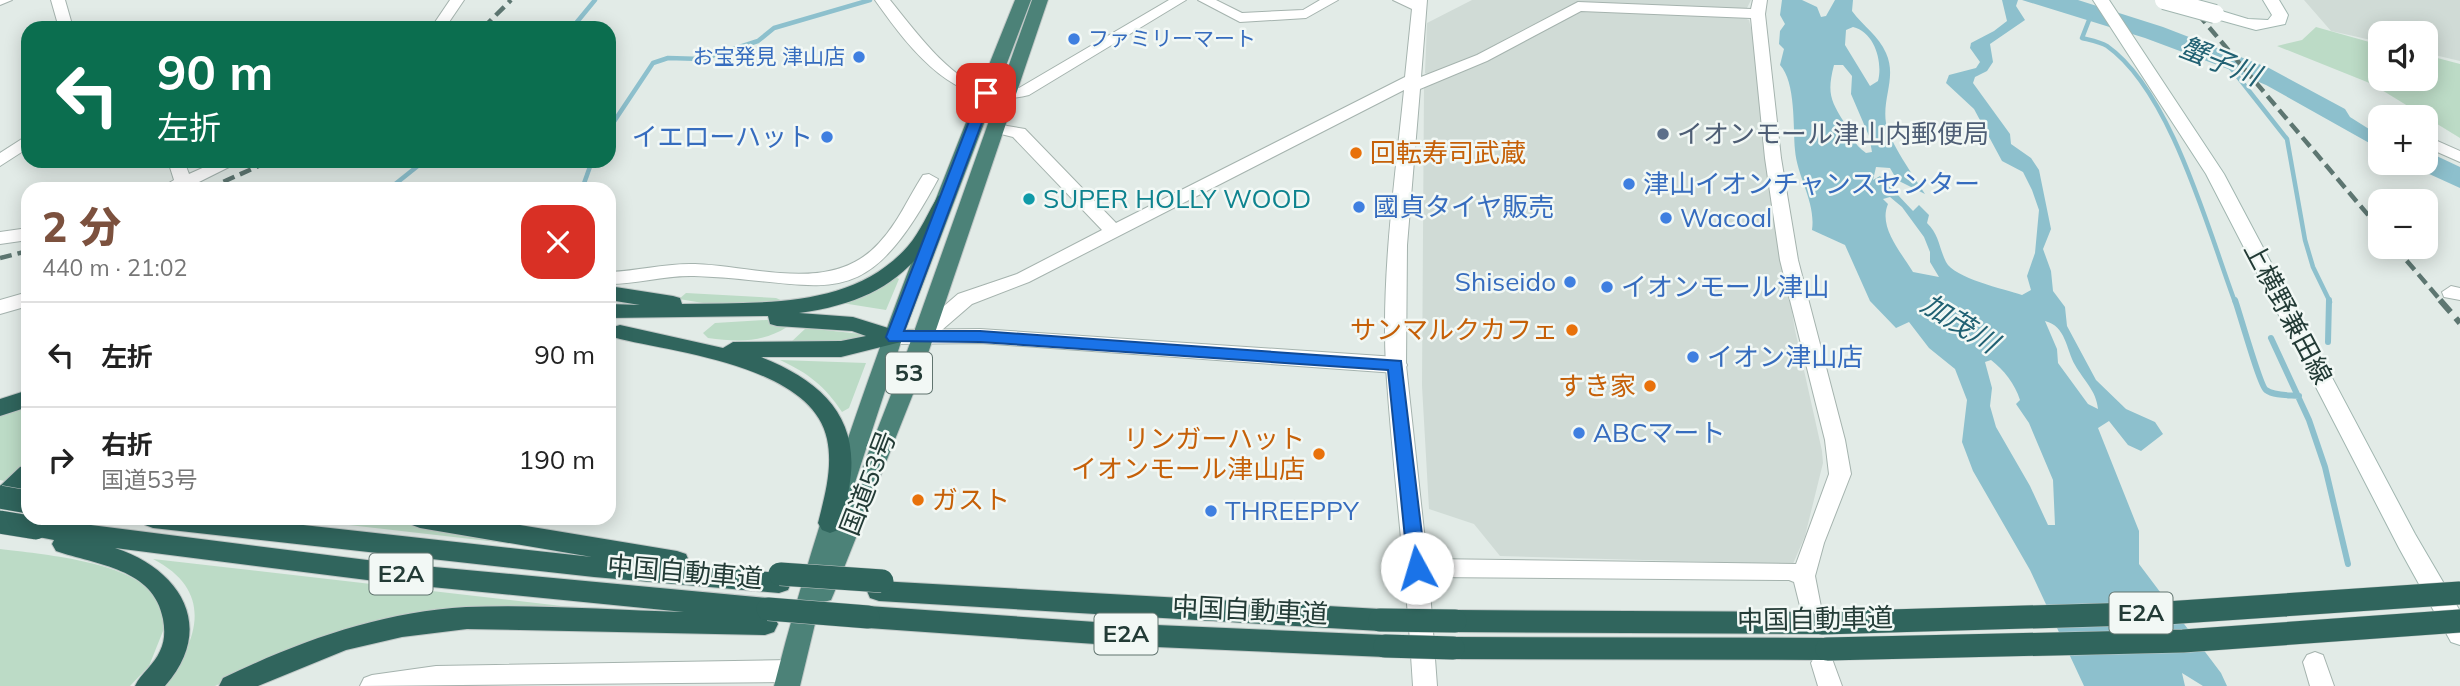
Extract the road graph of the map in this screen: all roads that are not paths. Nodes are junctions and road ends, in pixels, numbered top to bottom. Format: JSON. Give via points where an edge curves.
{"nodes":[{"id":1,"x":58,"y":0,"type":"edge"},
{"id":2,"x":457,"y":0,"type":"edge"},
{"id":3,"x":882,"y":0,"type":"edge"},
{"id":4,"x":1023,"y":0,"type":"edge"},
{"id":5,"x":1040,"y":0,"type":"edge"},
{"id":6,"x":1179,"y":0,"type":"edge"},
{"id":7,"x":1205,"y":0,"type":"edge"},
{"id":8,"x":1331,"y":0,"type":"edge"},
{"id":9,"x":1400,"y":0,"type":"edge"},
{"id":10,"x":2164,"y":0,"type":"edge"},
{"id":11,"x":2272,"y":0,"type":"edge"},
{"id":12,"x":2102,"y":2,"type":"edge"},
{"id":13,"x":1420,"y":3,"type":"edge"},
{"id":14,"x":1759,"y":7,"type":"edge"},
{"id":15,"x":64,"y":21,"type":"edge"},
{"id":16,"x":443,"y":21,"type":"edge"},
{"id":17,"x":1413,"y":82,"type":"junction"},
{"id":18,"x":996,"y":94,"type":"junction"},
{"id":19,"x":995,"y":127,"type":"junction"},
{"id":20,"x":21,"y":146,"type":"edge"},
{"id":21,"x":2438,"y":147,"type":"edge"},
{"id":22,"x":2460,"y":158,"type":"edge"},
{"id":23,"x":0,"y":162,"type":"edge"},
{"id":24,"x":219,"y":168,"type":"edge"},
{"id":25,"x":929,"y":179,"type":"dead end"},
{"id":26,"x":191,"y":182,"type":"edge"},
{"id":27,"x":945,"y":200,"type":"junction"},
{"id":28,"x":1114,"y":232,"type":"junction"},
{"id":29,"x":21,"y":235,"type":"edge"},
{"id":30,"x":0,"y":238,"type":"edge"},
{"id":31,"x":616,"y":278,"type":"edge"},
{"id":32,"x":616,"y":294,"type":"edge"},
{"id":33,"x":21,"y":301,"type":"edge"},
{"id":34,"x":0,"y":307,"type":"edge"},
{"id":35,"x":715,"y":311,"type":"junction"},
{"id":36,"x":807,"y":321,"type":"junction"},
{"id":37,"x":616,"y":322,"type":"edge"},
{"id":38,"x":616,"y":322,"type":"edge"},
{"id":39,"x":616,"y":323,"type":"edge"},
{"id":40,"x":616,"y":323,"type":"edge"},
{"id":41,"x":894,"y":337,"type":"junction"},
{"id":42,"x":921,"y":337,"type":"junction"},
{"id":43,"x":690,"y":349,"type":"junction"},
{"id":44,"x":763,"y":350,"type":"junction"},
{"id":45,"x":1396,"y":365,"type":"junction"},
{"id":46,"x":21,"y":400,"type":"edge"},
{"id":47,"x":0,"y":408,"type":"edge"},
{"id":48,"x":21,"y":479,"type":"edge"},
{"id":49,"x":0,"y":498,"type":"edge"},
{"id":50,"x":21,"y":499,"type":"edge"},
{"id":51,"x":21,"y":506,"type":"edge"},
{"id":52,"x":830,"y":523,"type":"junction"},
{"id":53,"x":213,"y":525,"type":"edge"},
{"id":54,"x":460,"y":525,"type":"edge"},
{"id":55,"x":0,"y":526,"type":"edge"},
{"id":56,"x":33,"y":532,"type":"junction"},
{"id":57,"x":1417,"y":568,"type":"junction"},
{"id":58,"x":1804,"y":576,"type":"junction"},
{"id":59,"x":779,"y":578,"type":"junction"},
{"id":60,"x":2460,"y":593,"type":"edge"},
{"id":61,"x":1816,"y":615,"type":"junction"},
{"id":62,"x":766,"y":616,"type":"junction"},
{"id":63,"x":2460,"y":621,"type":"edge"},
{"id":64,"x":2460,"y":634,"type":"edge"},
{"id":65,"x":798,"y":646,"type":"junction"},
{"id":66,"x":2315,"y":662,"type":"dead end"},
{"id":67,"x":1827,"y":666,"type":"edge"},
{"id":68,"x":788,"y":679,"type":"edge"},
{"id":69,"x":148,"y":686,"type":"edge"},
{"id":70,"x":232,"y":686,"type":"edge"},
{"id":71,"x":372,"y":686,"type":"edge"},
{"id":72,"x":1425,"y":686,"type":"edge"},
{"id":73,"x":2322,"y":686,"type":"edge"}],
"edges":[{"from":1,"to":15,"type":"street"},
{"from":2,"to":16,"type":"street"},
{"from":3,"to":18,"type":"street","via":[[933,59],[974,90]]},
{"from":4,"to":18,"type":"highway","name":"国道53号","number":"53"},
{"from":5,"to":18,"type":"highway","name":"国道53号","number":"53"},
{"from":6,"to":18,"type":"street","via":[[1023,92]]},
{"from":7,"to":8,"type":"street","via":[[1240,18],[1306,14]]},
{"from":9,"to":13,"type":"street"},
{"from":10,"to":11,"type":"main road","bridge":true,"via":[[2257,25],[2273,25],[2280,15]]},
{"from":12,"to":64,"type":"main road","name":"上横野兼田線","via":[[2215,173]]},
{"from":13,"to":17,"type":"street"},
{"from":14,"to":17,"type":"street","via":[[1578,6],[1482,58]]},
{"from":14,"to":58,"type":"street","via":[[1773,158],[1789,260],[1840,474]]},
{"from":17,"to":28,"type":"street"},
{"from":17,"to":45,"type":"street","via":[[1398,245]]},
{"from":18,"to":19,"type":"highway","name":"国道53号","number":"53"},
{"from":18,"to":27,"type":"highway","name":"国道53号","number":"53"},
{"from":19,"to":28,"type":"street","via":[[1018,133]]},
{"from":19,"to":42,"type":"highway","name":"国道53号","number":"53"},
{"from":20,"to":23,"type":"street"},
{"from":21,"to":22,"type":"street"},
{"from":24,"to":26,"type":"street"},
{"from":25,"to":31,"type":"street","via":[[902,228],[866,267],[834,279],[691,269]]},
{"from":27,"to":35,"type":"highway","via":[[911,256],[871,284],[809,305]]},
{"from":27,"to":41,"type":"highway","name":"国道53号","number":"53"},
{"from":28,"to":42,"type":"street","via":[[1023,278],[965,299]]},
{"from":29,"to":30,"type":"street"},
{"from":32,"to":35,"type":"highway"},
{"from":33,"to":34,"type":"street"},
{"from":35,"to":36,"type":"highway"},
{"from":35,"to":37,"type":"highway"},
{"from":36,"to":38,"type":"highway","via":[[710,317]]},
{"from":36,"to":41,"type":"highway","via":[[853,324]]},
{"from":39,"to":43,"type":"highway"},
{"from":40,"to":44,"type":"highway"},
{"from":41,"to":42,"type":"main road"},
{"from":41,"to":44,"type":"highway","via":[[841,349]]},
{"from":41,"to":52,"type":"highway","name":"国道53号","number":"53"},
{"from":42,"to":45,"type":"main road"},
{"from":42,"to":65,"type":"highway","name":"国道53号","number":"53","via":[[853,525]]},
{"from":43,"to":44,"type":"highway"},
{"from":43,"to":52,"type":"highway","via":[[774,370],[820,404],[838,434],[841,451]]},
{"from":45,"to":57,"type":"street"},
{"from":46,"to":47,"type":"highway"},
{"from":48,"to":49,"type":"highway"},
{"from":49,"to":50,"type":"highway","bridge":true},
{"from":51,"to":55,"type":"highway"},
{"from":52,"to":65,"type":"highway","name":"国道53号","number":"53"},
{"from":53,"to":59,"type":"highway","name":"中国自動車道","number":"E2A","via":[[409,548]]},
{"from":54,"to":59,"type":"highway"},
{"from":55,"to":56,"type":"highway"},
{"from":56,"to":62,"type":"highway","name":"中国自動車道","number":"E2A"},
{"from":56,"to":69,"type":"highway","via":[[119,558],[142,569],[169,595],[176,611],[176,645],[168,663]]},
{"from":57,"to":58,"type":"street","via":[[1789,571]]},
{"from":57,"to":72,"type":"street"},
{"from":58,"to":61,"type":"street"},
{"from":59,"to":61,"type":"highway","name":"中国自動車道","number":"E2A","bridge":true,"via":[[1111,606],[1380,620]]},
{"from":60,"to":61,"type":"highway","name":"中国自動車道","number":"E2A","bridge":true,"via":[[2166,612]]},
{"from":62,"to":67,"type":"highway","name":"中国自動車道","number":"E2A","bridge":true},
{"from":62,"to":70,"type":"highway","via":[[423,622],[348,636]]},
{"from":63,"to":67,"type":"highway","name":"中国自動車道","number":"E2A","bridge":true},
{"from":65,"to":68,"type":"highway","name":"国道53号","number":"53"},
{"from":66,"to":73,"type":"street"},
{"from":68,"to":71,"type":"street","via":[[436,677]]}]}
